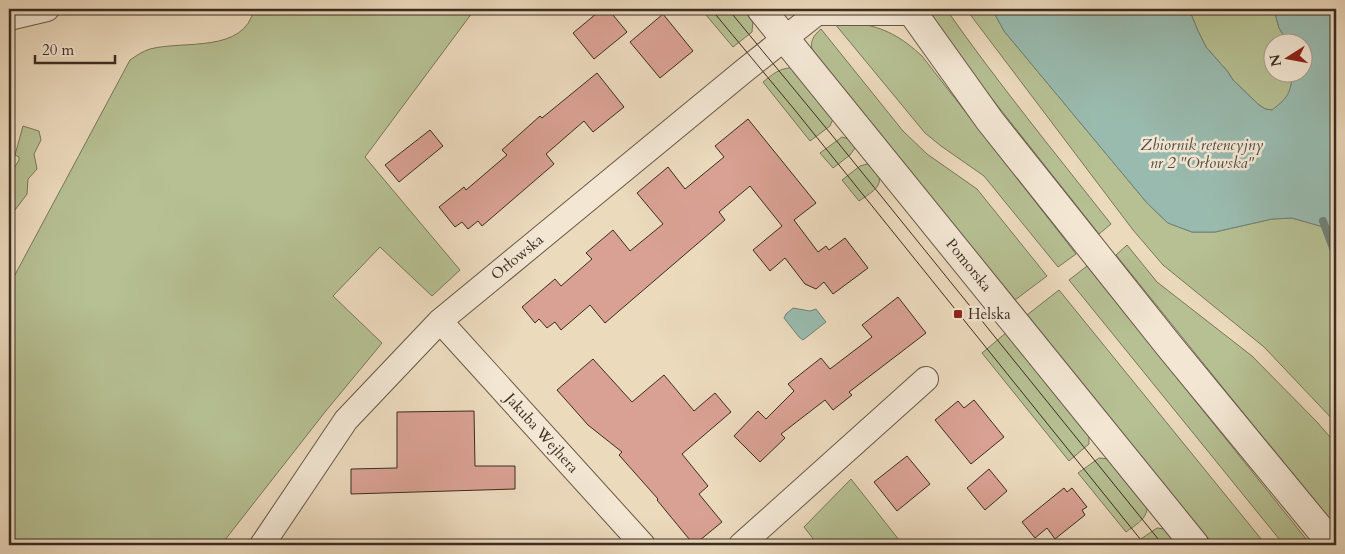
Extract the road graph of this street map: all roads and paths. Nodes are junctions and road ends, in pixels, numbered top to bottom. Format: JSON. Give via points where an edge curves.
{"nodes":[{"id":1,"x":47,"y":9,"type":"edge"},
{"id":2,"x":761,"y":9,"type":"edge"},
{"id":3,"x":820,"y":11,"type":"edge"},
{"id":4,"x":911,"y":11,"type":"edge"},
{"id":5,"x":9,"y":18,"type":"edge"},
{"id":6,"x":785,"y":38,"type":"junction"},
{"id":7,"x":440,"y":321,"type":"junction"},
{"id":8,"x":926,"y":379,"type":"dead end"},
{"id":9,"x":262,"y":545,"type":"edge"},
{"id":10,"x":643,"y":545,"type":"edge"},
{"id":11,"x":741,"y":545,"type":"edge"},
{"id":12,"x":1195,"y":545,"type":"edge"},
{"id":13,"x":1333,"y":545,"type":"edge"}],
"edges":[{"from":1,"to":5,"type":"street"},
{"from":2,"to":6,"type":"street","name":"Pomorska"},
{"from":3,"to":4,"type":"street","name":"Orłowska"},
{"from":3,"to":6,"type":"street","name":"Orłowska"},
{"from":4,"to":13,"type":"street","via":[[990,120]]},
{"from":6,"to":7,"type":"street","name":"Orłowska"},
{"from":6,"to":12,"type":"street","name":"Pomorska"},
{"from":7,"to":9,"type":"street","name":"Orłowska","via":[[346,420]]},
{"from":7,"to":10,"type":"street","name":"Jakuba Wejhera"},
{"from":8,"to":11,"type":"street"}]}
